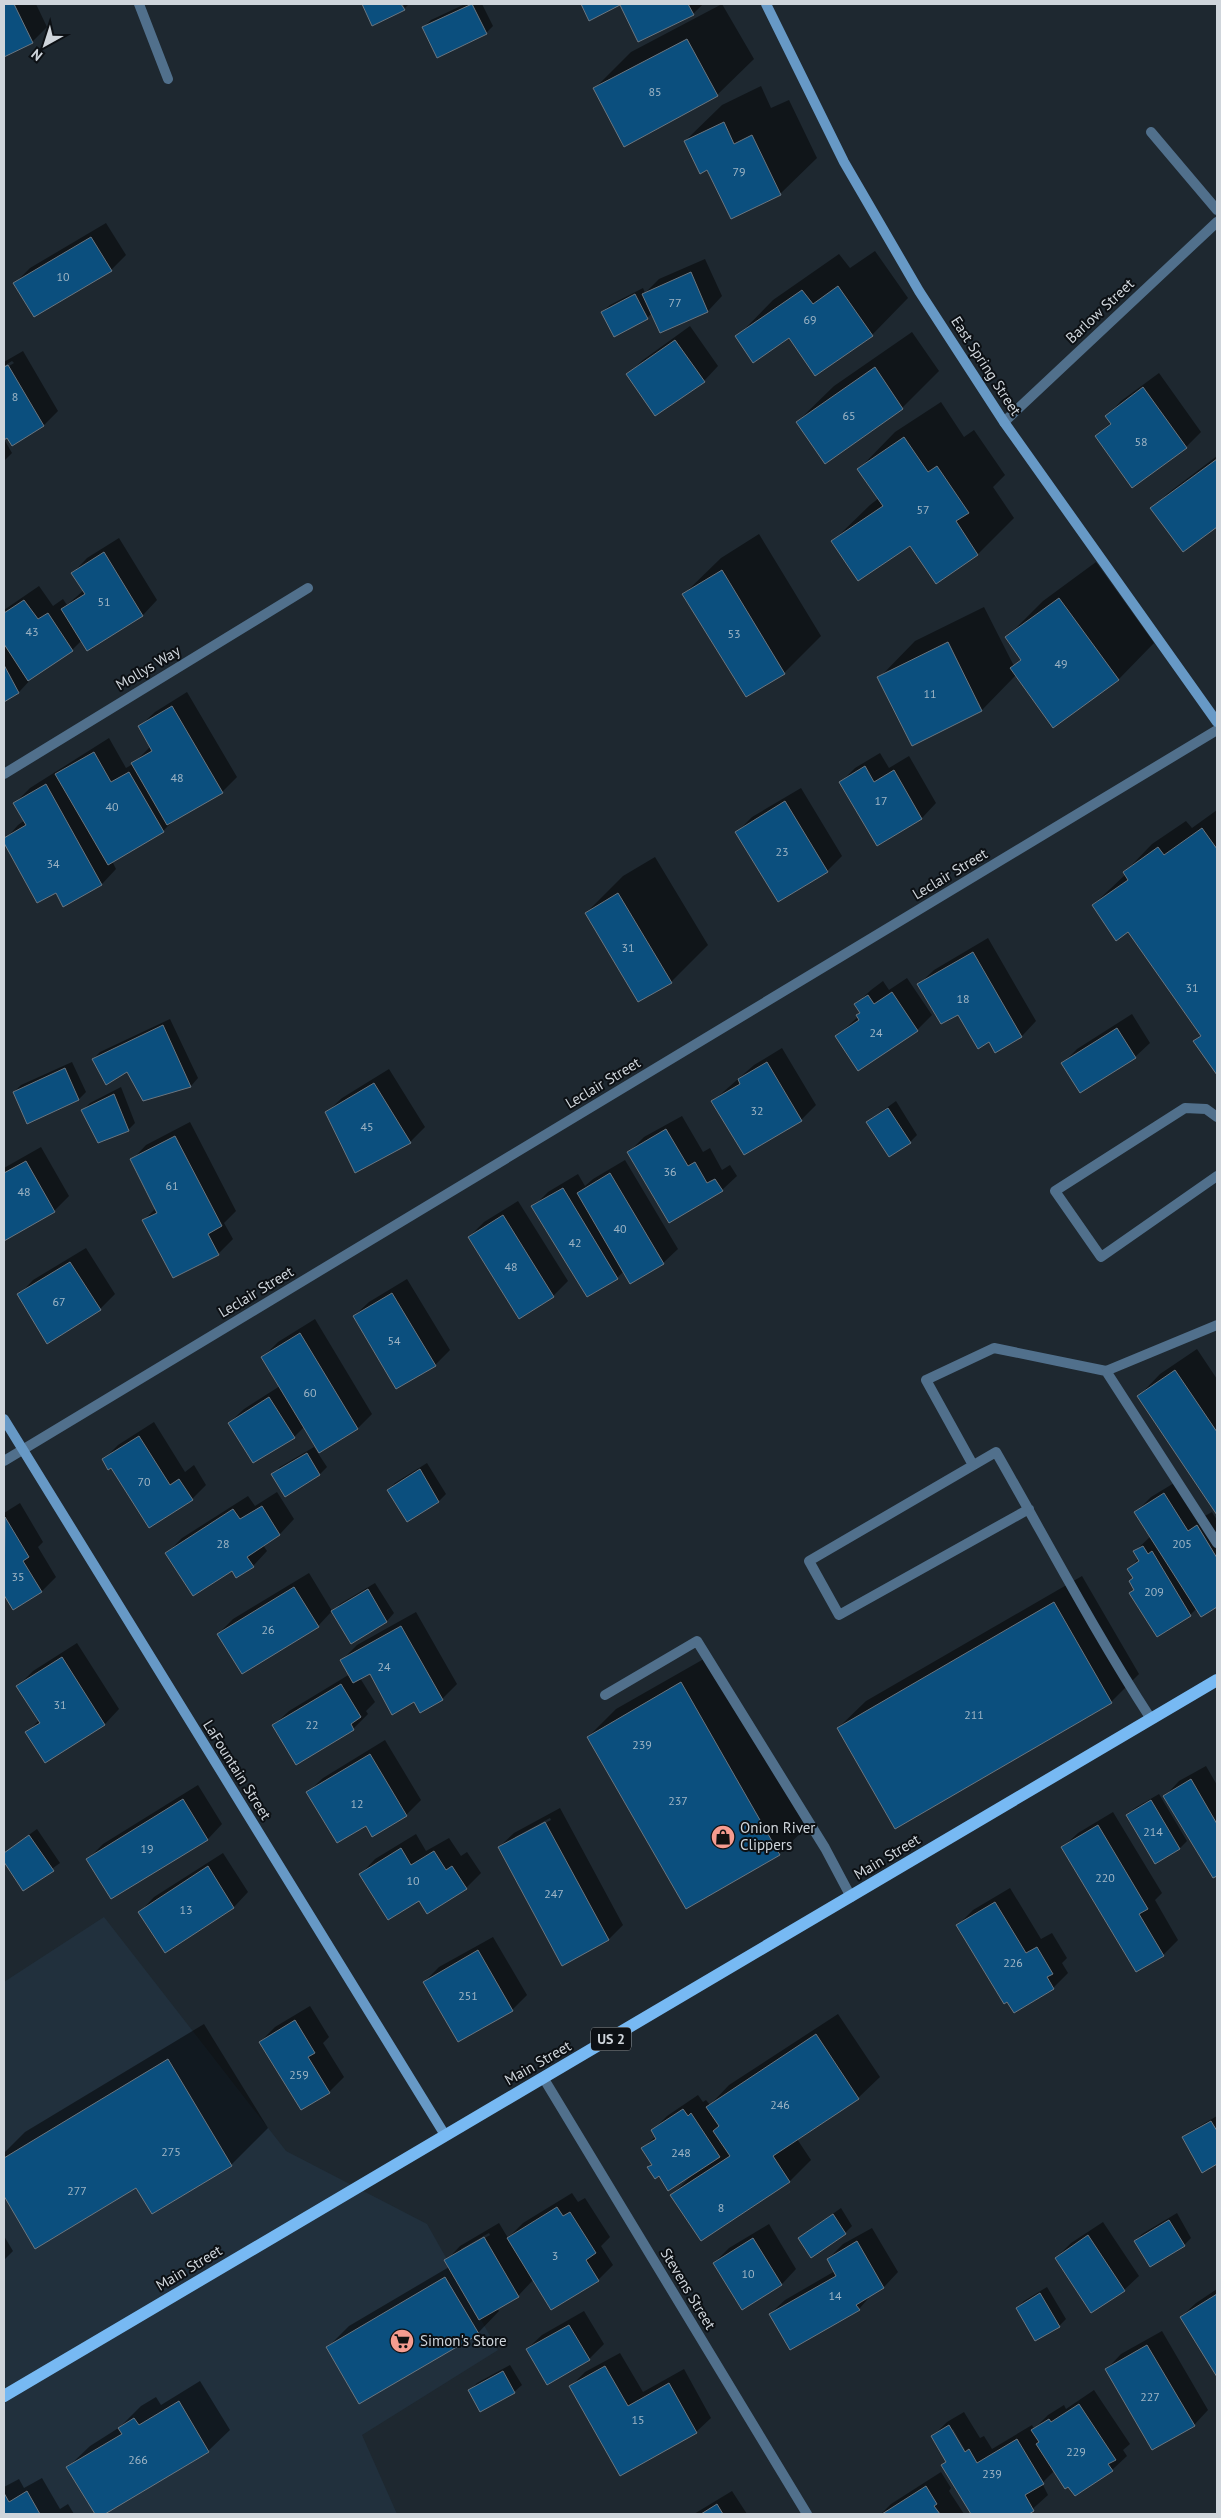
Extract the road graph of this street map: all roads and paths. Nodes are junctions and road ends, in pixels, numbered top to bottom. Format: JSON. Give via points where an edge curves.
{"nodes":[{"id":1,"x":138,"y":4,"type":"edge"},
{"id":2,"x":766,"y":4,"type":"edge"},
{"id":3,"x":168,"y":79,"type":"dead end"},
{"id":4,"x":1151,"y":132,"type":"dead end"},
{"id":5,"x":1217,"y":210,"type":"edge"},
{"id":6,"x":1217,"y":222,"type":"edge"},
{"id":7,"x":1004,"y":422,"type":"junction"},
{"id":8,"x":308,"y":588,"type":"dead end"},
{"id":9,"x":1217,"y":722,"type":"edge"},
{"id":10,"x":1217,"y":730,"type":"edge"},
{"id":11,"x":4,"y":774,"type":"edge"},
{"id":12,"x":1217,"y":1117,"type":"edge"},
{"id":13,"x":1217,"y":1176,"type":"edge"},
{"id":14,"x":1217,"y":1325,"type":"edge"},
{"id":15,"x":1106,"y":1371,"type":"junction"},
{"id":16,"x":4,"y":1419,"type":"edge"},
{"id":17,"x":22,"y":1450,"type":"junction"},
{"id":18,"x":4,"y":1461,"type":"edge"},
{"id":19,"x":973,"y":1465,"type":"junction"},
{"id":20,"x":1029,"y":1509,"type":"junction"},
{"id":21,"x":1217,"y":1543,"type":"edge"},
{"id":22,"x":1217,"y":1680,"type":"edge"},
{"id":23,"x":606,"y":1695,"type":"dead end"},
{"id":24,"x":1151,"y":1718,"type":"junction"},
{"id":25,"x":852,"y":1897,"type":"junction"},
{"id":26,"x":544,"y":2079,"type":"junction"},
{"id":27,"x":445,"y":2135,"type":"junction"},
{"id":28,"x":4,"y":2396,"type":"edge"},
{"id":29,"x":807,"y":2514,"type":"edge"}],
"edges":[{"from":1,"to":3,"type":"street"},
{"from":2,"to":7,"type":"street","name":"East Spring Street","via":[[844,162],[919,291]]},
{"from":4,"to":5,"type":"street"},
{"from":6,"to":7,"type":"street","name":"Barlow Street"},
{"from":7,"to":9,"type":"street","name":"East Spring Street"},
{"from":8,"to":11,"type":"street","name":"Mollys Way"},
{"from":10,"to":17,"type":"street","name":"Leclair Street"},
{"from":12,"to":13,"type":"street","via":[[1206,1109],[1185,1108],[1055,1191],[1101,1257]]},
{"from":14,"to":15,"type":"street"},
{"from":15,"to":19,"type":"street","via":[[994,1348],[926,1380]]},
{"from":15,"to":21,"type":"street"},
{"from":16,"to":17,"type":"street","name":"LaFountain Street"},
{"from":17,"to":18,"type":"street","name":"Leclair Street"},
{"from":17,"to":27,"type":"street","name":"LaFountain Street"},
{"from":19,"to":20,"type":"street","via":[[996,1452]]},
{"from":19,"to":20,"type":"street","via":[[809,1561],[839,1615]]},
{"from":20,"to":24,"type":"street"},
{"from":22,"to":24,"type":"main road","name":"Main Street","number":"US 2"},
{"from":23,"to":25,"type":"street","via":[[697,1641]]},
{"from":24,"to":25,"type":"main road","name":"Main Street","number":"US 2"},
{"from":25,"to":26,"type":"main road","name":"Main Street","number":"US 2"},
{"from":26,"to":27,"type":"main road","name":"Main Street","number":"US 2"},
{"from":26,"to":29,"type":"street","name":"Stevens Street"},
{"from":27,"to":28,"type":"main road","name":"Main Street","number":"US 2"}]}
